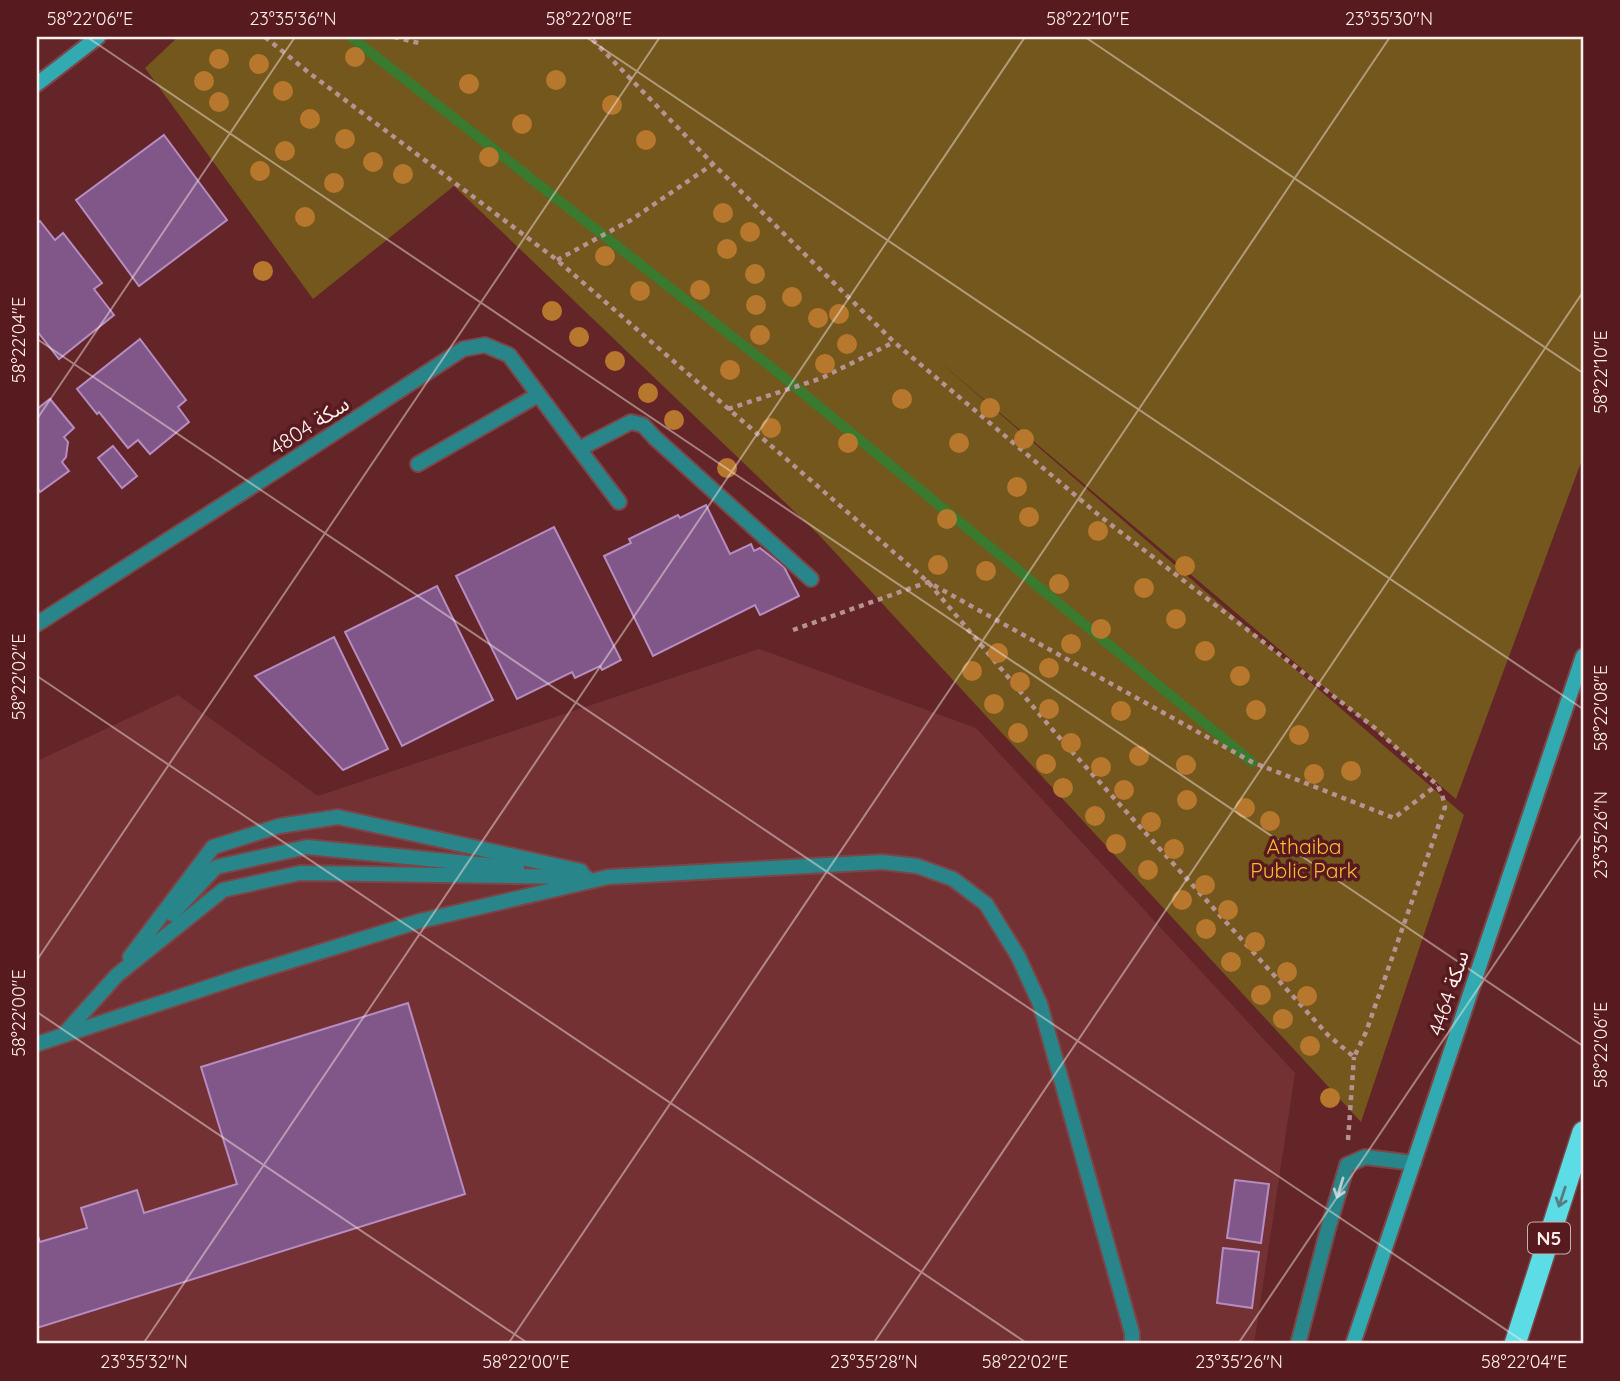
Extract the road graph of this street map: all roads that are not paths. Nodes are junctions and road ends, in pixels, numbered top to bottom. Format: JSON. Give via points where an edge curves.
{"nodes":[{"id":1,"x":98,"y":37,"type":"edge"},
{"id":2,"x":37,"y":84,"type":"edge"},
{"id":3,"x":538,"y":395,"type":"junction"},
{"id":4,"x":579,"y":449,"type":"junction"},
{"id":5,"x":418,"y":464,"type":"dead end"},
{"id":6,"x":619,"y":502,"type":"dead end"},
{"id":7,"x":811,"y":579,"type":"dead end"},
{"id":8,"x":37,"y":624,"type":"edge"},
{"id":9,"x":1583,"y":656,"type":"edge"},
{"id":10,"x":608,"y":877,"type":"junction"},
{"id":11,"x":117,"y":975,"type":"junction"},
{"id":12,"x":63,"y":1035,"type":"junction"},
{"id":13,"x":37,"y":1044,"type":"edge"},
{"id":14,"x":1583,"y":1132,"type":"edge"},
{"id":15,"x":1414,"y":1163,"type":"junction"},
{"id":16,"x":1132,"y":1344,"type":"edge"},
{"id":17,"x":1298,"y":1344,"type":"edge"},
{"id":18,"x":1353,"y":1344,"type":"edge"},
{"id":19,"x":1515,"y":1344,"type":"edge"}],
"edges":[{"from":1,"to":2,"type":"street"},
{"from":3,"to":4,"type":"street","name":"سكة 4804"},
{"from":3,"to":5,"type":"street"},
{"from":3,"to":8,"type":"street","name":"سكة 4804","via":[[509,355],[485,345],[463,349]]},
{"from":4,"to":6,"type":"street","name":"سكة 4804"},
{"from":4,"to":7,"type":"street","via":[[631,422],[643,425]]},
{"from":9,"to":15,"type":"street","name":"سكة 4464"},
{"from":10,"to":11,"type":"street","via":[[300,873],[223,890]]},
{"from":10,"to":11,"type":"street","via":[[307,848],[216,867]]},
{"from":10,"to":11,"type":"street","via":[[338,817],[279,825],[213,847]]},
{"from":10,"to":12,"type":"street","via":[[421,921]]},
{"from":10,"to":16,"type":"street","via":[[882,862],[917,866],[953,879],[986,904],[1040,1004]]},
{"from":11,"to":12,"type":"street"},
{"from":12,"to":13,"type":"street"},
{"from":14,"to":19,"type":"highway","number":"N5","one_way":true},
{"from":15,"to":17,"type":"street","one_way":true,"via":[[1366,1157],[1347,1164]]},
{"from":15,"to":18,"type":"street","name":"سكة 4464"}]}
